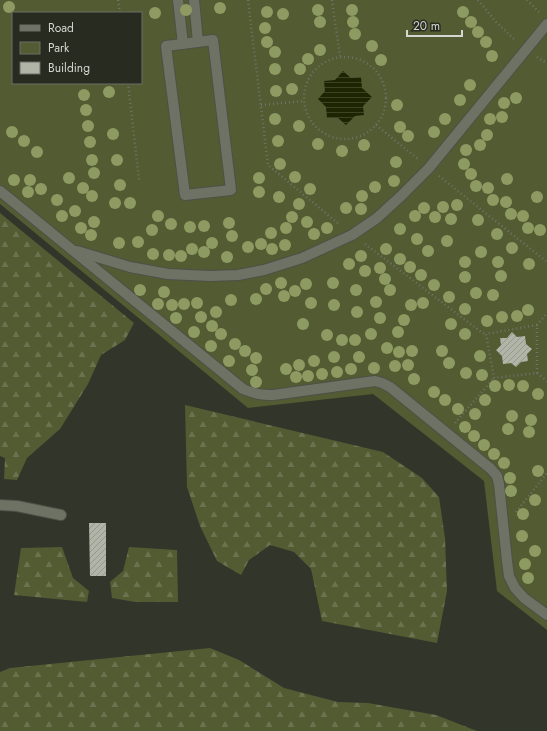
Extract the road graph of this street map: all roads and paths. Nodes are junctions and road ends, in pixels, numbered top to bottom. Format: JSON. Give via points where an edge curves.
{"nodes":[{"id":1,"x":118,"y":0,"type":"edge"},
{"id":2,"x":178,"y":0,"type":"edge"},
{"id":3,"x":194,"y":0,"type":"edge"},
{"id":4,"x":248,"y":0,"type":"edge"},
{"id":5,"x":332,"y":0,"type":"edge"},
{"id":6,"x":478,"y":0,"type":"edge"},
{"id":7,"x":527,"y":0,"type":"edge"},
{"id":8,"x":120,"y":12,"type":"edge"},
{"id":9,"x":541,"y":13,"type":"dead end"},
{"id":10,"x":547,"y":24,"type":"edge"},
{"id":11,"x":198,"y":42,"type":"junction"},
{"id":12,"x":183,"y":44,"type":"junction"},
{"id":13,"x":526,"y":49,"type":"junction"},
{"id":14,"x":340,"y":56,"type":"junction"},
{"id":15,"x":547,"y":63,"type":"edge"},
{"id":16,"x":128,"y":84,"type":"edge"},
{"id":17,"x":304,"y":101,"type":"junction"},
{"id":18,"x":261,"y":105,"type":"junction"},
{"id":19,"x":376,"y":125,"type":"junction"},
{"id":20,"x":429,"y":168,"type":"junction"},
{"id":21,"x":139,"y":180,"type":"dead end"},
{"id":22,"x":0,"y":191,"type":"edge"},
{"id":23,"x":352,"y":235,"type":"junction"},
{"id":24,"x":72,"y":249,"type":"junction"},
{"id":25,"x":547,"y":262,"type":"edge"},
{"id":26,"x":547,"y":313,"type":"edge"},
{"id":27,"x":537,"y":325,"type":"junction"},
{"id":28,"x":486,"y":334,"type":"junction"},
{"id":29,"x":538,"y":373,"type":"junction"},
{"id":30,"x":494,"y":378,"type":"junction"},
{"id":31,"x":547,"y":381,"type":"edge"},
{"id":32,"x":447,"y":433,"type":"junction"},
{"id":33,"x":547,"y":473,"type":"edge"},
{"id":34,"x":0,"y":505,"type":"edge"},
{"id":35,"x":61,"y":515,"type":"dead end"},
{"id":36,"x":503,"y":517,"type":"junction"},
{"id":37,"x":547,"y":615,"type":"edge"}],
"edges":[{"from":1,"to":8,"type":"path"},
{"from":2,"to":12,"type":"street"},
{"from":3,"to":11,"type":"street"},
{"from":4,"to":18,"type":"path"},
{"from":5,"to":14,"type":"path"},
{"from":6,"to":13,"type":"path","via":[[497,23]]},
{"from":7,"to":9,"type":"path"},
{"from":10,"to":13,"type":"street"},
{"from":11,"to":12,"type":"street"},
{"from":11,"to":12,"type":"street","via":[[212,40],[231,190],[185,195],[166,46]]},
{"from":13,"to":15,"type":"path"},
{"from":13,"to":20,"type":"street"},
{"from":14,"to":17,"type":"path","via":[[330,59],[313,71],[308,80]]},
{"from":14,"to":19,"type":"path","via":[[362,60],[379,74],[384,84],[386,106]]},
{"from":16,"to":21,"type":"path"},
{"from":17,"to":18,"type":"path"},
{"from":17,"to":19,"type":"path","via":[[311,121],[327,135],[348,139],[358,137]]},
{"from":18,"to":23,"type":"path","via":[[268,165]]},
{"from":19,"to":20,"type":"path"},
{"from":20,"to":23,"type":"street","via":[[377,218]]},
{"from":20,"to":25,"type":"path"},
{"from":22,"to":24,"type":"street"},
{"from":23,"to":24,"type":"street","via":[[302,258],[238,275],[168,274],[130,267]]},
{"from":23,"to":28,"type":"path"},
{"from":24,"to":32,"type":"street","via":[[243,389],[253,394],[382,382]]},
{"from":26,"to":27,"type":"path"},
{"from":27,"to":28,"type":"path"},
{"from":27,"to":29,"type":"path"},
{"from":28,"to":30,"type":"path"},
{"from":29,"to":30,"type":"path"},
{"from":29,"to":31,"type":"path"},
{"from":30,"to":32,"type":"path"},
{"from":32,"to":36,"type":"street","via":[[497,476]]},
{"from":33,"to":36,"type":"path","via":[[514,514]]},
{"from":34,"to":35,"type":"street"},
{"from":36,"to":37,"type":"street","via":[[509,576],[524,598]]}]}
